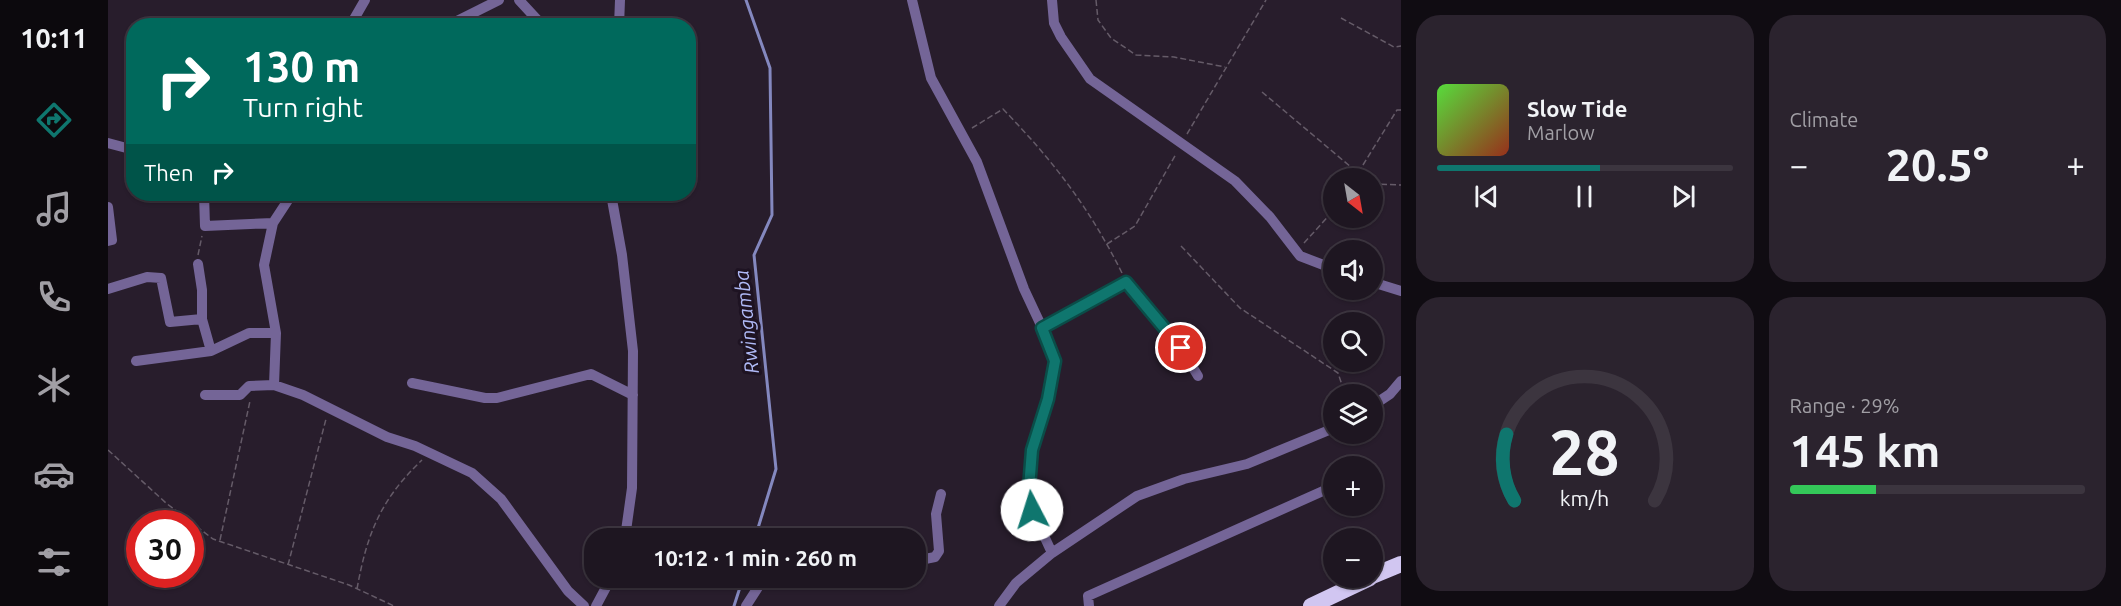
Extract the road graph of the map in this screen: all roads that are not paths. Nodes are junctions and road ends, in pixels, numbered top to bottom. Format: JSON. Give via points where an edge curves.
{"nodes":[{"id":1,"x":365,"y":0,"type":"edge"},
{"id":2,"x":499,"y":0,"type":"edge"},
{"id":3,"x":519,"y":0,"type":"edge"},
{"id":4,"x":621,"y":0,"type":"edge"},
{"id":5,"x":912,"y":0,"type":"edge"},
{"id":6,"x":1052,"y":0,"type":"edge"},
{"id":7,"x":355,"y":18,"type":"edge"},
{"id":8,"x":463,"y":18,"type":"edge"},
{"id":9,"x":536,"y":18,"type":"edge"},
{"id":10,"x":619,"y":18,"type":"edge"},
{"id":11,"x":108,"y":143,"type":"edge"},
{"id":12,"x":126,"y":148,"type":"edge"},
{"id":13,"x":204,"y":201,"type":"edge"},
{"id":14,"x":287,"y":201,"type":"edge"},
{"id":15,"x":612,"y":201,"type":"edge"},
{"id":16,"x":108,"y":207,"type":"edge"},
{"id":17,"x":273,"y":223,"type":"junction"},
{"id":18,"x":108,"y":241,"type":"edge"},
{"id":19,"x":198,"y":264,"type":"road end"},
{"id":20,"x":1323,"y":266,"type":"edge"},
{"id":21,"x":1383,"y":285,"type":"edge"},
{"id":22,"x":108,"y":290,"type":"edge"},
{"id":23,"x":1401,"y":291,"type":"edge"},
{"id":24,"x":202,"y":319,"type":"junction"},
{"id":25,"x":1042,"y":328,"type":"junction"},
{"id":26,"x":276,"y":333,"type":"junction"},
{"id":27,"x":211,"y":351,"type":"junction"},
{"id":28,"x":135,"y":361,"type":"dead end"},
{"id":29,"x":1198,"y":376,"type":"dead end"},
{"id":30,"x":1401,"y":381,"type":"edge"},
{"id":31,"x":412,"y":383,"type":"dead end"},
{"id":32,"x":274,"y":385,"type":"junction"},
{"id":33,"x":206,"y":395,"type":"dead end"},
{"id":34,"x":633,"y":395,"type":"junction"},
{"id":35,"x":1383,"y":399,"type":"edge"},
{"id":36,"x":1323,"y":432,"type":"edge"},
{"id":37,"x":1323,"y":491,"type":"dead end"},
{"id":38,"x":941,"y":494,"type":"dead end"},
{"id":39,"x":626,"y":528,"type":"edge"},
{"id":40,"x":1052,"y":553,"type":"junction"},
{"id":41,"x":926,"y":559,"type":"edge"},
{"id":42,"x":1401,"y":564,"type":"edge"},
{"id":43,"x":1383,"y":572,"type":"edge"},
{"id":44,"x":606,"y":588,"type":"edge"},
{"id":45,"x":758,"y":588,"type":"edge"},
{"id":46,"x":1348,"y":588,"type":"edge"},
{"id":47,"x":584,"y":606,"type":"edge"},
{"id":48,"x":596,"y":606,"type":"edge"},
{"id":49,"x":746,"y":606,"type":"edge"},
{"id":50,"x":999,"y":606,"type":"edge"},
{"id":51,"x":1089,"y":606,"type":"edge"},
{"id":52,"x":1311,"y":606,"type":"edge"}],
"edges":[{"from":1,"to":7,"type":"street"},
{"from":2,"to":8,"type":"street"},
{"from":3,"to":9,"type":"street"},
{"from":4,"to":10,"type":"street"},
{"from":5,"to":25,"type":"street","via":[[931,78],[977,162]]},
{"from":6,"to":20,"type":"street","via":[[1054,23],[1061,38],[1090,79],[1240,185],[1295,252]]},
{"from":11,"to":12,"type":"street"},
{"from":13,"to":17,"type":"street","via":[[205,226]]},
{"from":14,"to":17,"type":"street"},
{"from":15,"to":34,"type":"street","via":[[631,319]]},
{"from":16,"to":18,"type":"street","via":[[112,240]]},
{"from":17,"to":26,"type":"street","via":[[264,265]]},
{"from":19,"to":24,"type":"street"},
{"from":21,"to":23,"type":"street"},
{"from":22,"to":24,"type":"street","via":[[147,277],[161,278],[170,322]]},
{"from":24,"to":27,"type":"street"},
{"from":25,"to":29,"type":"street","via":[[1126,282],[1181,348]]},
{"from":25,"to":40,"type":"street","via":[[1055,361],[1032,450],[1029,488],[1032,510]]},
{"from":26,"to":27,"type":"street","via":[[249,333]]},
{"from":26,"to":32,"type":"street"},
{"from":27,"to":28,"type":"street"},
{"from":30,"to":35,"type":"street"},
{"from":31,"to":34,"type":"street","via":[[497,398],[591,374]]},
{"from":32,"to":33,"type":"street","via":[[254,386],[240,394]]},
{"from":32,"to":47,"type":"street","via":[[472,473],[489,486],[568,591]]},
{"from":34,"to":39,"type":"street","via":[[632,488]]},
{"from":36,"to":40,"type":"street","via":[[1246,464],[1184,479],[1137,496]]},
{"from":37,"to":51,"type":"street","via":[[1088,596]]},
{"from":38,"to":41,"type":"street","via":[[936,514],[939,551],[935,557]]},
{"from":40,"to":50,"type":"street","via":[[1016,583]]},
{"from":42,"to":43,"type":"highway"},
{"from":44,"to":48,"type":"street"},
{"from":45,"to":49,"type":"street"},
{"from":46,"to":52,"type":"highway"}]}
